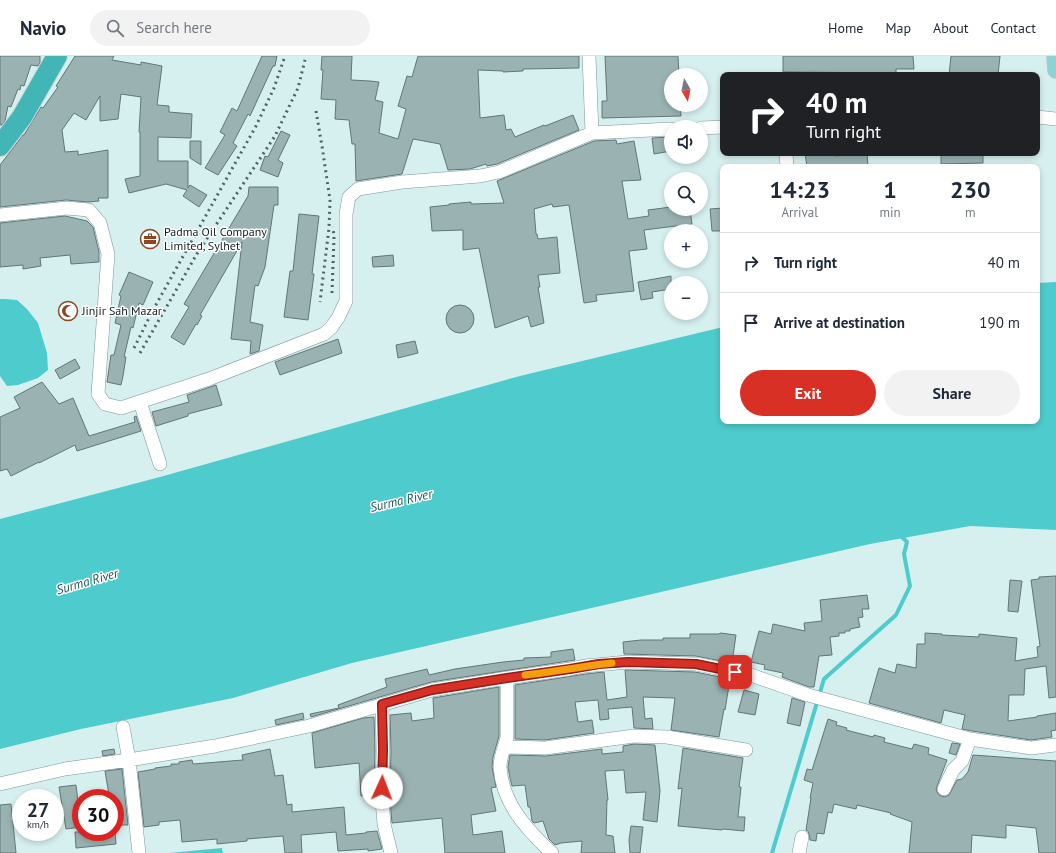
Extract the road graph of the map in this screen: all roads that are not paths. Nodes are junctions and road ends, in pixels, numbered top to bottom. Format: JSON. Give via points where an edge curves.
{"nodes":[{"id":1,"x":57,"y":56,"type":"edge"},
{"id":2,"x":589,"y":56,"type":"edge"},
{"id":3,"x":1055,"y":56,"type":"edge"},
{"id":4,"x":1056,"y":70,"type":"edge"},
{"id":5,"x":1040,"y":117,"type":"edge"},
{"id":6,"x":1056,"y":119,"type":"edge"},
{"id":7,"x":720,"y":127,"type":"edge"},
{"id":8,"x":708,"y":128,"type":"edge"},
{"id":9,"x":664,"y":129,"type":"edge"},
{"id":10,"x":592,"y":133,"type":"junction"},
{"id":11,"x":0,"y":146,"type":"edge"},
{"id":12,"x":0,"y":215,"type":"edge"},
{"id":13,"x":140,"y":402,"type":"junction"},
{"id":14,"x":160,"y":464,"type":"dead end"},
{"id":15,"x":507,"y":678,"type":"junction"},
{"id":16,"x":382,"y":704,"type":"junction"},
{"id":17,"x":123,"y":727,"type":"dead end"},
{"id":18,"x":970,"y":739,"type":"junction"},
{"id":19,"x":1056,"y":745,"type":"edge"},
{"id":20,"x":504,"y":747,"type":"junction"},
{"id":21,"x":746,"y":750,"type":"dead end"},
{"id":22,"x":129,"y":760,"type":"junction"},
{"id":23,"x":0,"y":784,"type":"edge"},
{"id":24,"x":944,"y":789,"type":"dead end"},
{"id":25,"x":802,"y":837,"type":"dead end"},
{"id":26,"x":139,"y":853,"type":"edge"},
{"id":27,"x":391,"y":853,"type":"edge"},
{"id":28,"x":552,"y":853,"type":"edge"},
{"id":29,"x":799,"y":853,"type":"edge"}],
"edges":[{"from":1,"to":11,"type":"highway","via":[[22,117]]},
{"from":2,"to":10,"type":"street"},
{"from":3,"to":4,"type":"main road"},
{"from":5,"to":6,"type":"street"},
{"from":7,"to":8,"type":"street"},
{"from":9,"to":10,"type":"street"},
{"from":10,"to":13,"type":"street","via":[[499,172],[358,189],[349,197],[346,214],[346,300],[331,328],[324,334],[209,379]]},
{"from":12,"to":13,"type":"street","via":[[67,208],[89,210],[100,223],[108,254],[98,394],[105,404],[121,408]]},
{"from":13,"to":14,"type":"street"},
{"from":15,"to":16,"type":"street","via":[[432,690]]},
{"from":15,"to":18,"type":"street","via":[[628,662],[696,664],[748,674],[808,695]]},
{"from":15,"to":20,"type":"street","via":[[507,737]]},
{"from":16,"to":22,"type":"street","via":[[309,726],[214,746]]},
{"from":16,"to":27,"type":"street","via":[[382,800],[384,824]]},
{"from":17,"to":22,"type":"street"},
{"from":18,"to":19,"type":"street","via":[[1031,748]]},
{"from":18,"to":24,"type":"street","via":[[962,761],[953,770]]},
{"from":20,"to":21,"type":"street","via":[[545,748],[634,736],[667,737]]},
{"from":20,"to":28,"type":"street","via":[[500,767],[503,787],[511,806],[534,836]]},
{"from":22,"to":23,"type":"street","via":[[65,769]]},
{"from":22,"to":26,"type":"street"},
{"from":25,"to":29,"type":"street"}]}
